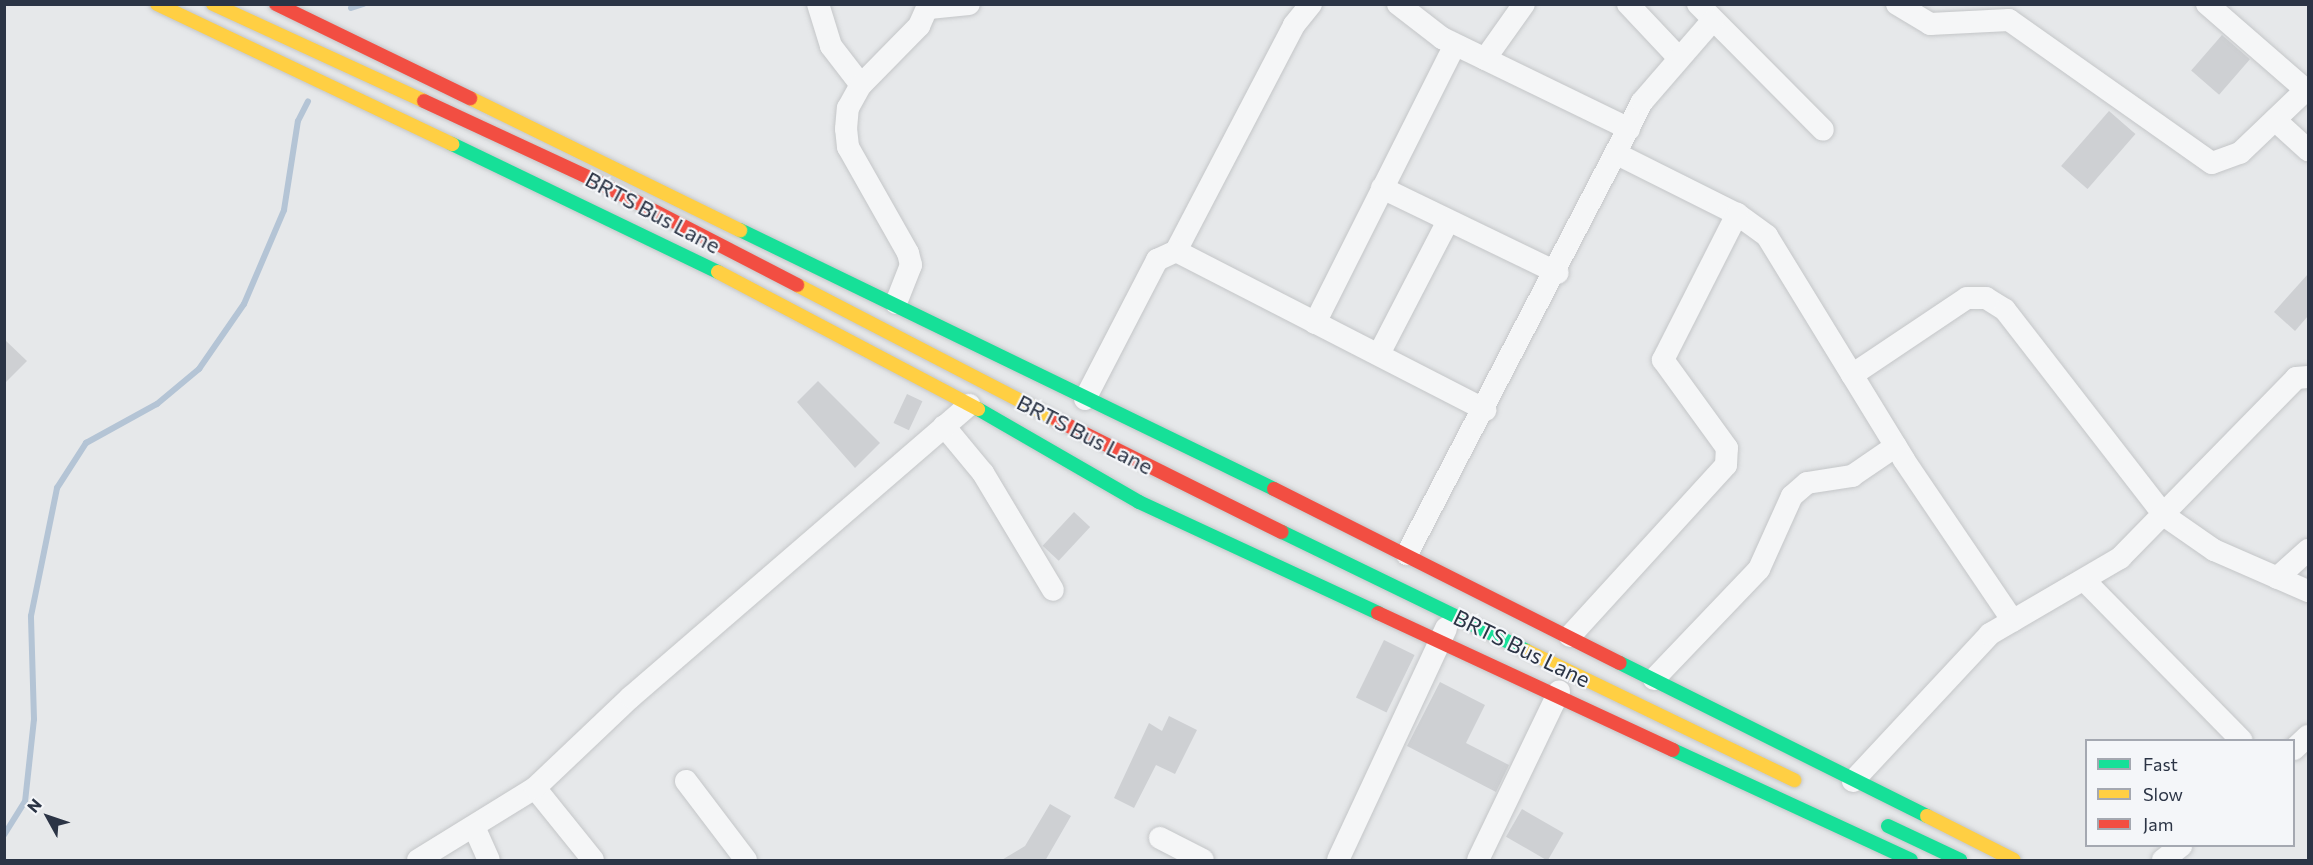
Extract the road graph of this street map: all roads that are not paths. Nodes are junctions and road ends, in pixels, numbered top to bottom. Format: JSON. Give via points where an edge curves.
{"nodes":[{"id":1,"x":157,"y":4,"type":"edge"},
{"id":2,"x":213,"y":4,"type":"edge"},
{"id":3,"x":276,"y":4,"type":"edge"},
{"id":4,"x":818,"y":4,"type":"edge"},
{"id":5,"x":969,"y":4,"type":"edge"},
{"id":6,"x":1311,"y":4,"type":"edge"},
{"id":7,"x":1398,"y":4,"type":"edge"},
{"id":8,"x":1524,"y":4,"type":"edge"},
{"id":9,"x":1628,"y":4,"type":"edge"},
{"id":10,"x":1897,"y":4,"type":"edge"},
{"id":11,"x":2207,"y":4,"type":"edge"},
{"id":12,"x":929,"y":6,"type":"edge"},
{"id":13,"x":1705,"y":12,"type":"edge"},
{"id":14,"x":1455,"y":45,"type":"junction"},
{"id":15,"x":1678,"y":57,"type":"junction"},
{"id":16,"x":1485,"y":59,"type":"junction"},
{"id":17,"x":861,"y":85,"type":"junction"},
{"id":18,"x":2307,"y":89,"type":"edge"},
{"id":19,"x":2275,"y":120,"type":"junction"},
{"id":20,"x":1629,"y":129,"type":"junction"},
{"id":21,"x":1823,"y":130,"type":"dead end"},
{"id":22,"x":2308,"y":150,"type":"edge"},
{"id":23,"x":1617,"y":154,"type":"junction"},
{"id":24,"x":1382,"y":188,"type":"junction"},
{"id":25,"x":1737,"y":214,"type":"junction"},
{"id":26,"x":1448,"y":221,"type":"junction"},
{"id":27,"x":1176,"y":251,"type":"junction"},
{"id":28,"x":1558,"y":273,"type":"junction"},
{"id":29,"x":896,"y":303,"type":"junction"},
{"id":30,"x":1315,"y":323,"type":"junction"},
{"id":31,"x":1379,"y":354,"type":"junction"},
{"id":32,"x":1852,"y":375,"type":"junction"},
{"id":33,"x":2308,"y":377,"type":"edge"},
{"id":34,"x":1085,"y":399,"type":"junction"},
{"id":35,"x":969,"y":405,"type":"junction"},
{"id":36,"x":1486,"y":410,"type":"junction"},
{"id":37,"x":944,"y":426,"type":"junction"},
{"id":38,"x":1896,"y":446,"type":"junction"},
{"id":39,"x":2165,"y":516,"type":"junction"},
{"id":40,"x":2308,"y":550,"type":"edge"},
{"id":41,"x":1407,"y":554,"type":"junction"},
{"id":42,"x":2277,"y":578,"type":"junction"},
{"id":43,"x":2085,"y":581,"type":"junction"},
{"id":44,"x":1466,"y":586,"type":"junction"},
{"id":45,"x":1053,"y":590,"type":"dead end"},
{"id":46,"x":2308,"y":591,"type":"edge"},
{"id":47,"x":1453,"y":615,"type":"junction"},
{"id":48,"x":2013,"y":621,"type":"junction"},
{"id":49,"x":1570,"y":636,"type":"junction"},
{"id":50,"x":1440,"y":638,"type":"junction"},
{"id":51,"x":1654,"y":679,"type":"junction"},
{"id":52,"x":1559,"y":692,"type":"junction"},
{"id":53,"x":2308,"y":736,"type":"edge"},
{"id":54,"x":2239,"y":739,"type":"edge"},
{"id":55,"x":2295,"y":748,"type":"edge"},
{"id":56,"x":1853,"y":781,"type":"junction"},
{"id":57,"x":686,"y":782,"type":"dead end"},
{"id":58,"x":1808,"y":787,"type":"dead end"},
{"id":59,"x":535,"y":788,"type":"junction"},
{"id":60,"x":1870,"y":817,"type":"dead end"},
{"id":61,"x":475,"y":829,"type":"junction"},
{"id":62,"x":1160,"y":838,"type":"dead end"},
{"id":63,"x":2180,"y":847,"type":"edge"},
{"id":64,"x":418,"y":861,"type":"edge"},
{"id":65,"x":489,"y":861,"type":"edge"},
{"id":66,"x":592,"y":861,"type":"edge"},
{"id":67,"x":746,"y":861,"type":"edge"},
{"id":68,"x":1203,"y":861,"type":"edge"},
{"id":69,"x":1338,"y":861,"type":"edge"},
{"id":70,"x":1478,"y":861,"type":"edge"},
{"id":71,"x":1911,"y":861,"type":"edge"},
{"id":72,"x":1960,"y":861,"type":"edge"},
{"id":73,"x":2014,"y":861,"type":"edge"},
{"id":74,"x":2163,"y":861,"type":"edge"}],
"edges":[{"from":1,"to":35,"type":"main road","via":[[693,259]]},
{"from":2,"to":47,"type":"main road","name":"BRTS Bus Lane","via":[[592,179],[1102,444]]},
{"from":3,"to":29,"type":"main road"},
{"from":4,"to":17,"type":"street","via":[[831,46]]},
{"from":5,"to":12,"type":"street"},
{"from":6,"to":27,"type":"street","via":[[1294,25]]},
{"from":7,"to":14,"type":"street"},
{"from":8,"to":16,"type":"street"},
{"from":9,"to":15,"type":"street"},
{"from":10,"to":19,"type":"street","via":[[1930,24],[2009,20],[2212,163],[2234,158]]},
{"from":11,"to":18,"type":"street"},
{"from":12,"to":17,"type":"street","via":[[919,26]]},
{"from":13,"to":15,"type":"street"},
{"from":13,"to":21,"type":"street"},
{"from":14,"to":16,"type":"street"},
{"from":14,"to":24,"type":"street"},
{"from":15,"to":20,"type":"street","via":[[1654,82]]},
{"from":16,"to":20,"type":"street"},
{"from":17,"to":29,"type":"street","via":[[848,108],[848,147],[908,253],[911,265]]},
{"from":18,"to":19,"type":"street"},
{"from":19,"to":22,"type":"street"},
{"from":20,"to":23,"type":"street"},
{"from":23,"to":25,"type":"street"},
{"from":23,"to":28,"type":"street"},
{"from":24,"to":26,"type":"street"},
{"from":24,"to":30,"type":"street"},
{"from":25,"to":32,"type":"street","via":[[1767,236],[1792,270]]},
{"from":25,"to":49,"type":"street","via":[[1663,360],[1729,456]]},
{"from":26,"to":28,"type":"street"},
{"from":26,"to":31,"type":"street"},
{"from":27,"to":30,"type":"street"},
{"from":27,"to":34,"type":"street","via":[[1157,260]]},
{"from":28,"to":36,"type":"street"},
{"from":29,"to":34,"type":"main road"},
{"from":30,"to":31,"type":"street"},
{"from":31,"to":36,"type":"street"},
{"from":32,"to":38,"type":"street"},
{"from":32,"to":39,"type":"street","via":[[1967,298],[1986,297],[2005,310]]},
{"from":33,"to":39,"type":"street","via":[[2296,378]]},
{"from":34,"to":41,"type":"main road"},
{"from":35,"to":37,"type":"street"},
{"from":35,"to":50,"type":"main road","via":[[1139,502]]},
{"from":36,"to":41,"type":"street"},
{"from":37,"to":45,"type":"street","via":[[983,473]]},
{"from":37,"to":59,"type":"street","via":[[631,697]]},
{"from":38,"to":48,"type":"street"},
{"from":38,"to":51,"type":"street","via":[[1852,476],[1807,483],[1792,495],[1759,569]]},
{"from":39,"to":42,"type":"street","via":[[2214,549]]},
{"from":39,"to":43,"type":"street"},
{"from":40,"to":42,"type":"street"},
{"from":41,"to":44,"type":"main road"},
{"from":42,"to":46,"type":"street"},
{"from":43,"to":48,"type":"street"},
{"from":43,"to":54,"type":"street"},
{"from":44,"to":47,"type":"street"},
{"from":44,"to":49,"type":"main road"},
{"from":47,"to":50,"type":"street"},
{"from":47,"to":58,"type":"main road","name":"BRTS Bus Lane"},
{"from":48,"to":56,"type":"street","via":[[1977,646]]},
{"from":49,"to":51,"type":"main road"},
{"from":50,"to":52,"type":"main road"},
{"from":50,"to":69,"type":"street"},
{"from":51,"to":56,"type":"main road"},
{"from":52,"to":70,"type":"street"},
{"from":52,"to":71,"type":"main road"},
{"from":53,"to":55,"type":"street"},
{"from":56,"to":73,"type":"main road"},
{"from":57,"to":67,"type":"street"},
{"from":59,"to":61,"type":"street"},
{"from":59,"to":66,"type":"street"},
{"from":60,"to":72,"type":"main road"},
{"from":61,"to":64,"type":"street"},
{"from":61,"to":65,"type":"street"},
{"from":62,"to":68,"type":"street"},
{"from":63,"to":74,"type":"street"}]}
